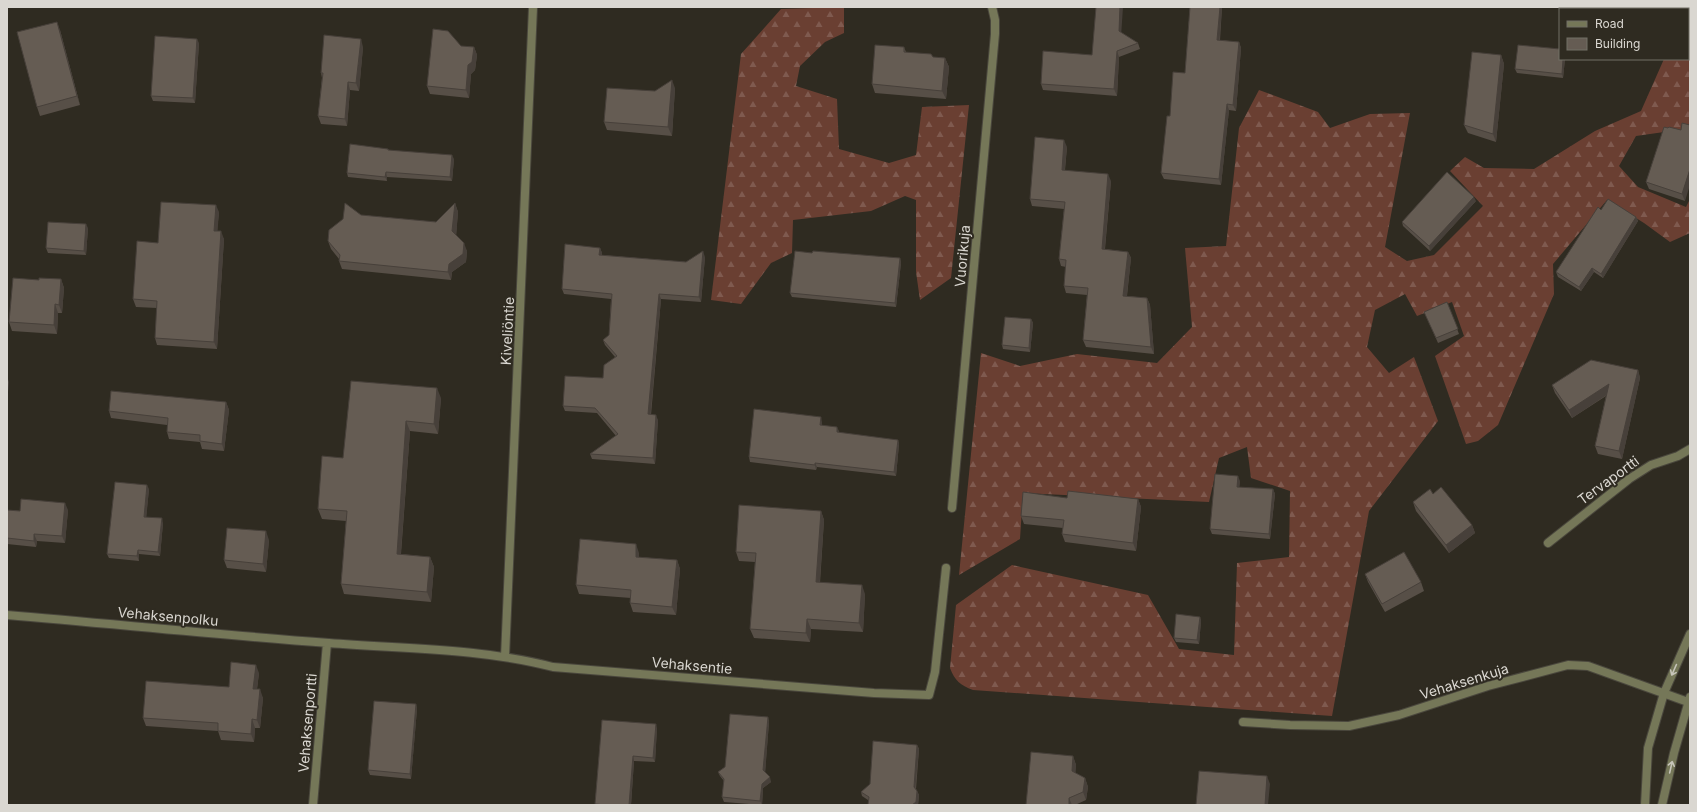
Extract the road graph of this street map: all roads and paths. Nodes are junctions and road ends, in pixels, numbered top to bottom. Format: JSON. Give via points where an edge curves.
{"nodes":[{"id":1,"x":533,"y":7,"type":"edge"},
{"id":2,"x":992,"y":7,"type":"edge"},
{"id":3,"x":1690,"y":449,"type":"edge"},
{"id":4,"x":952,"y":508,"type":"dead end"},
{"id":5,"x":1548,"y":543,"type":"dead end"},
{"id":6,"x":946,"y":568,"type":"dead end"},
{"id":7,"x":7,"y":615,"type":"edge"},
{"id":8,"x":1690,"y":634,"type":"edge"},
{"id":9,"x":327,"y":643,"type":"junction"},
{"id":10,"x":505,"y":657,"type":"junction"},
{"id":11,"x":1664,"y":693,"type":"junction"},
{"id":12,"x":1689,"y":699,"type":"edge"},
{"id":13,"x":1243,"y":722,"type":"dead end"},
{"id":14,"x":313,"y":805,"type":"edge"},
{"id":15,"x":1646,"y":805,"type":"edge"},
{"id":16,"x":1662,"y":805,"type":"edge"}],
"edges":[{"from":1,"to":10,"type":"street","name":"Kiveliöntie"},
{"from":2,"to":4,"type":"street","name":"Vuorikuja","via":[[995,34]]},
{"from":3,"to":5,"type":"street","name":"Tervaportti","via":[[1651,465],[1628,479]]},
{"from":6,"to":10,"type":"street","name":"Vehaksentie","via":[[935,672],[929,695],[874,693],[553,667]]},
{"from":7,"to":9,"type":"street","name":"Vehaksenpolku"},
{"from":8,"to":11,"type":"street","one_way":true},
{"from":9,"to":10,"type":"street","name":"Vehaksentie"},
{"from":9,"to":14,"type":"street","name":"Vehaksenportti"},
{"from":11,"to":12,"type":"street","name":"Vehaksenkuja"},
{"from":11,"to":13,"type":"street","name":"Vehaksenkuja","via":[[1588,666],[1568,666],[1349,726]]},
{"from":11,"to":15,"type":"street","via":[[1648,748]]},
{"from":16,"to":12,"type":"street","one_way":true}]}
